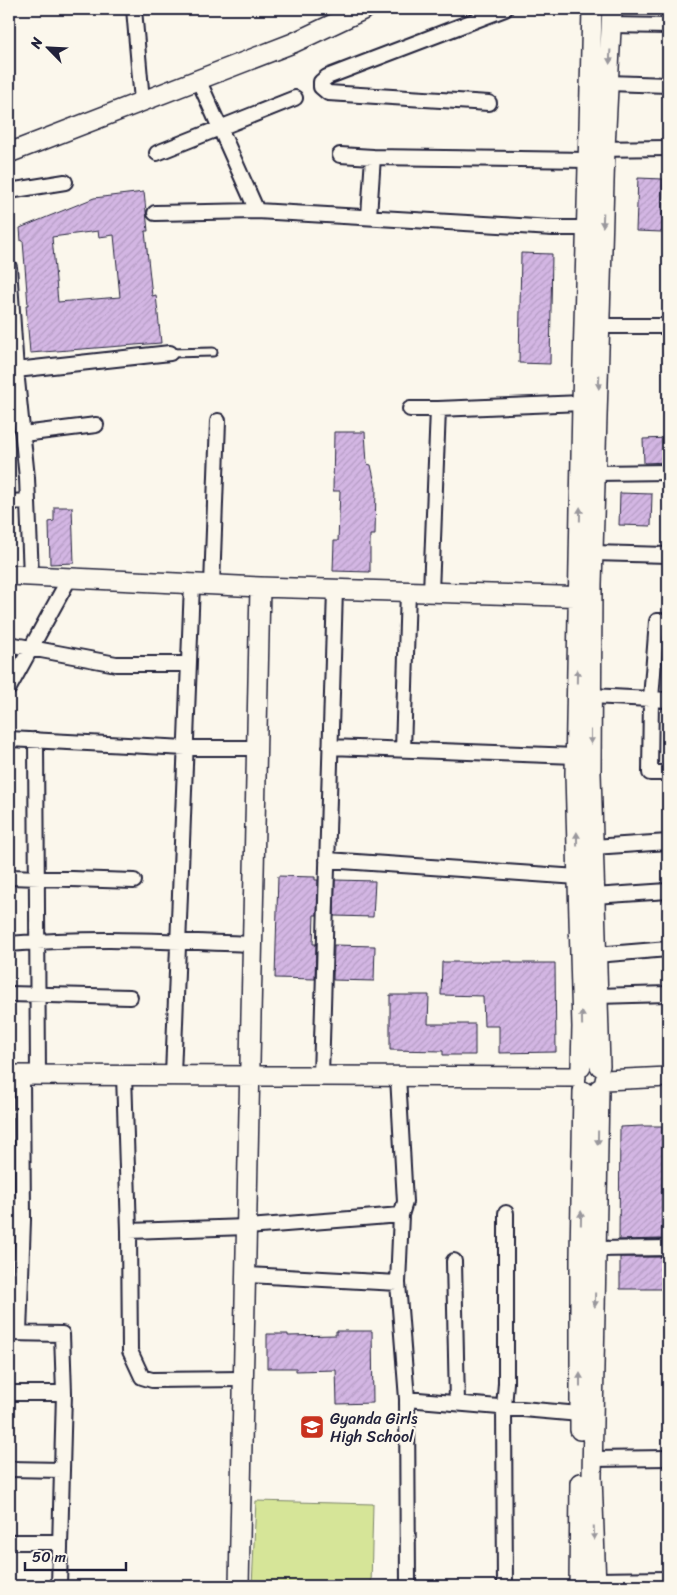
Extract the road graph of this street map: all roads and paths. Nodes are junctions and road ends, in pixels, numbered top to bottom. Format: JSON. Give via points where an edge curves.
{"nodes":[{"id":1,"x":134,"y":9,"type":"edge"},
{"id":2,"x":365,"y":9,"type":"edge"},
{"id":3,"x":505,"y":9,"type":"edge"},
{"id":4,"x":592,"y":9,"type":"edge"},
{"id":5,"x":612,"y":17,"type":"edge"},
{"id":6,"x":668,"y":26,"type":"edge"},
{"id":7,"x":198,"y":80,"type":"junction"},
{"id":8,"x":608,"y":83,"type":"junction"},
{"id":9,"x":668,"y":85,"type":"edge"},
{"id":10,"x":295,"y":98,"type":"dead end"},
{"id":11,"x":142,"y":101,"type":"junction"},
{"id":12,"x":489,"y":103,"type":"dead end"},
{"id":13,"x":221,"y":128,"type":"junction"},
{"id":14,"x":668,"y":148,"type":"edge"},
{"id":15,"x":594,"y":152,"type":"junction"},
{"id":16,"x":9,"y":153,"type":"edge"},
{"id":17,"x":158,"y":153,"type":"dead end"},
{"id":18,"x":340,"y":155,"type":"dead end"},
{"id":19,"x":373,"y":157,"type":"junction"},
{"id":20,"x":65,"y":182,"type":"dead end"},
{"id":21,"x":9,"y":191,"type":"edge"},
{"id":22,"x":257,"y":211,"type":"junction"},
{"id":23,"x":155,"y":213,"type":"dead end"},
{"id":24,"x":369,"y":216,"type":"junction"},
{"id":25,"x":588,"y":228,"type":"junction"},
{"id":26,"x":9,"y":268,"type":"edge"},
{"id":27,"x":600,"y":326,"type":"junction"},
{"id":28,"x":668,"y":326,"type":"edge"},
{"id":29,"x":213,"y":352,"type":"dead end"},
{"id":30,"x":170,"y":353,"type":"joint"},
{"id":31,"x":16,"y":370,"type":"junction"},
{"id":32,"x":582,"y":404,"type":"junction"},
{"id":33,"x":410,"y":409,"type":"dead end"},
{"id":34,"x":438,"y":409,"type":"junction"},
{"id":35,"x":218,"y":421,"type":"dead end"},
{"id":36,"x":96,"y":425,"type":"dead end"},
{"id":37,"x":23,"y":434,"type":"junction"},
{"id":38,"x":668,"y":472,"type":"edge"},
{"id":39,"x":596,"y":473,"type":"junction"},
{"id":40,"x":28,"y":501,"type":"junction"},
{"id":41,"x":9,"y":502,"type":"edge"},
{"id":42,"x":593,"y":554,"type":"junction"},
{"id":43,"x":668,"y":555,"type":"edge"},
{"id":44,"x":9,"y":575,"type":"edge"},
{"id":45,"x":31,"y":576,"type":"junction"},
{"id":46,"x":70,"y":578,"type":"junction"},
{"id":47,"x":192,"y":584,"type":"junction"},
{"id":48,"x":212,"y":585,"type":"junction"},
{"id":49,"x":260,"y":587,"type":"junction"},
{"id":50,"x":335,"y":589,"type":"junction"},
{"id":51,"x":408,"y":592,"type":"junction"},
{"id":52,"x":431,"y":592,"type":"junction"},
{"id":53,"x":585,"y":597,"type":"junction"},
{"id":54,"x":668,"y":621,"type":"edge"},
{"id":55,"x":9,"y":644,"type":"edge"},
{"id":56,"x":31,"y":649,"type":"junction"},
{"id":57,"x":189,"y":664,"type":"junction"},
{"id":58,"x":9,"y":688,"type":"edge"},
{"id":59,"x":591,"y":696,"type":"junction"},
{"id":60,"x":651,"y":699,"type":"junction"},
{"id":61,"x":668,"y":700,"type":"edge"},
{"id":62,"x":9,"y":739,"type":"edge"},
{"id":63,"x":36,"y":740,"type":"junction"},
{"id":64,"x":330,"y":747,"type":"junction"},
{"id":65,"x":186,"y":748,"type":"junction"},
{"id":66,"x":257,"y":748,"type":"junction"},
{"id":67,"x":404,"y":750,"type":"junction"},
{"id":68,"x":576,"y":756,"type":"junction"},
{"id":69,"x":668,"y":773,"type":"edge"},
{"id":70,"x":668,"y":842,"type":"edge"},
{"id":71,"x":593,"y":847,"type":"junction"},
{"id":72,"x":326,"y":860,"type":"junction"},
{"id":73,"x":9,"y":877,"type":"edge"},
{"id":74,"x":578,"y":877,"type":"junction"},
{"id":75,"x":37,"y":878,"type":"junction"},
{"id":76,"x":134,"y":881,"type":"dead end"},
{"id":77,"x":668,"y":891,"type":"edge"},
{"id":78,"x":594,"y":896,"type":"junction"},
{"id":79,"x":178,"y":941,"type":"junction"},
{"id":80,"x":37,"y":942,"type":"junction"},
{"id":81,"x":9,"y":944,"type":"edge"},
{"id":82,"x":253,"y":944,"type":"junction"},
{"id":83,"x":668,"y":949,"type":"edge"},
{"id":84,"x":596,"y":955,"type":"junction"},
{"id":85,"x":9,"y":994,"type":"edge"},
{"id":86,"x":38,"y":994,"type":"junction"},
{"id":87,"x":668,"y":994,"type":"edge"},
{"id":88,"x":597,"y":996,"type":"junction"},
{"id":89,"x":130,"y":997,"type":"dead end"},
{"id":90,"x":23,"y":1075,"type":"edge"},
{"id":91,"x":124,"y":1075,"type":"junction"},
{"id":92,"x":174,"y":1075,"type":"junction"},
{"id":93,"x":251,"y":1075,"type":"junction"},
{"id":94,"x":321,"y":1076,"type":"junction"},
{"id":95,"x":398,"y":1076,"type":"junction"},
{"id":96,"x":668,"y":1077,"type":"edge"},
{"id":97,"x":591,"y":1078,"type":"junction"},
{"id":98,"x":506,"y":1213,"type":"dead end"},
{"id":99,"x":401,"y":1215,"type":"junction"},
{"id":100,"x":16,"y":1220,"type":"edge"},
{"id":101,"x":247,"y":1228,"type":"junction"},
{"id":102,"x":129,"y":1231,"type":"junction"},
{"id":103,"x":668,"y":1248,"type":"edge"},
{"id":104,"x":596,"y":1249,"type":"junction"},
{"id":105,"x":454,"y":1261,"type":"dead end"},
{"id":106,"x":246,"y":1275,"type":"junction"},
{"id":107,"x":398,"y":1283,"type":"junction"},
{"id":108,"x":14,"y":1333,"type":"edge"},
{"id":109,"x":244,"y":1378,"type":"junction"},
{"id":110,"x":9,"y":1393,"type":"edge"},
{"id":111,"x":64,"y":1393,"type":"junction"},
{"id":112,"x":407,"y":1399,"type":"junction"},
{"id":113,"x":458,"y":1403,"type":"junction"},
{"id":114,"x":504,"y":1408,"type":"junction"},
{"id":115,"x":580,"y":1414,"type":"junction"},
{"id":116,"x":668,"y":1458,"type":"edge"},
{"id":117,"x":592,"y":1459,"type":"junction"},
{"id":118,"x":9,"y":1469,"type":"edge"},
{"id":119,"x":62,"y":1470,"type":"junction"},
{"id":120,"x":9,"y":1542,"type":"edge"},
{"id":121,"x":60,"y":1542,"type":"junction"},
{"id":122,"x":668,"y":1580,"type":"edge"},
{"id":123,"x":590,"y":1584,"type":"edge"},
{"id":124,"x":59,"y":1586,"type":"edge"},
{"id":125,"x":239,"y":1586,"type":"edge"},
{"id":126,"x":408,"y":1586,"type":"edge"},
{"id":127,"x":505,"y":1586,"type":"edge"}],
"edges":[{"from":1,"to":11,"type":"street"},
{"from":2,"to":7,"type":"main road","via":[[292,43]]},
{"from":3,"to":12,"type":"street","via":[[321,82],[321,87],[328,93]]},
{"from":4,"to":15,"type":"main road"},
{"from":5,"to":6,"type":"street"},
{"from":5,"to":8,"type":"main road","one_way":true},
{"from":7,"to":11,"type":"main road"},
{"from":7,"to":13,"type":"street"},
{"from":8,"to":9,"type":"street"},
{"from":8,"to":15,"type":"main road"},
{"from":10,"to":13,"type":"street"},
{"from":11,"to":16,"type":"main road"},
{"from":13,"to":17,"type":"street"},
{"from":13,"to":22,"type":"street"},
{"from":14,"to":15,"type":"street"},
{"from":15,"to":19,"type":"street"},
{"from":15,"to":25,"type":"main road"},
{"from":15,"to":27,"type":"main road","one_way":true},
{"from":18,"to":19,"type":"street"},
{"from":19,"to":24,"type":"street"},
{"from":20,"to":21,"type":"street"},
{"from":22,"to":23,"type":"street"},
{"from":22,"to":24,"type":"street"},
{"from":24,"to":25,"type":"street"},
{"from":25,"to":32,"type":"main road"},
{"from":26,"to":31,"type":"street"},
{"from":27,"to":28,"type":"street"},
{"from":27,"to":39,"type":"main road","one_way":true},
{"from":29,"to":30,"type":"lane"},
{"from":30,"to":31,"type":"street"},
{"from":31,"to":37,"type":"street"},
{"from":32,"to":34,"type":"street"},
{"from":53,"to":32,"type":"main road","one_way":true},
{"from":33,"to":34,"type":"street"},
{"from":34,"to":52,"type":"street"},
{"from":35,"to":48,"type":"street"},
{"from":36,"to":37,"type":"street"},
{"from":37,"to":40,"type":"street"},
{"from":38,"to":39,"type":"street"},
{"from":39,"to":42,"type":"main road"},
{"from":40,"to":41,"type":"street"},
{"from":40,"to":45,"type":"street"},
{"from":42,"to":43,"type":"street"},
{"from":42,"to":53,"type":"main road"},
{"from":44,"to":45,"type":"main road"},
{"from":45,"to":46,"type":"main road"},
{"from":46,"to":47,"type":"main road"},
{"from":46,"to":56,"type":"street"},
{"from":47,"to":48,"type":"main road"},
{"from":47,"to":57,"type":"street"},
{"from":48,"to":49,"type":"main road"},
{"from":49,"to":50,"type":"main road"},
{"from":49,"to":66,"type":"main road"},
{"from":50,"to":51,"type":"main road"},
{"from":50,"to":64,"type":"street"},
{"from":51,"to":52,"type":"main road"},
{"from":51,"to":67,"type":"street"},
{"from":52,"to":53,"type":"main road"},
{"from":53,"to":59,"type":"main road"},
{"from":68,"to":53,"type":"main road","one_way":true},
{"from":54,"to":60,"type":"street","via":[[657,621]]},
{"from":55,"to":56,"type":"street"},
{"from":56,"to":57,"type":"street","via":[[116,664]]},
{"from":56,"to":58,"type":"street"},
{"from":57,"to":65,"type":"street"},
{"from":59,"to":60,"type":"street"},
{"from":59,"to":71,"type":"main road","one_way":true},
{"from":60,"to":61,"type":"street"},
{"from":60,"to":69,"type":"street","via":[[650,773]]},
{"from":62,"to":63,"type":"street"},
{"from":63,"to":65,"type":"street"},
{"from":63,"to":75,"type":"street"},
{"from":64,"to":67,"type":"street"},
{"from":64,"to":72,"type":"street"},
{"from":65,"to":66,"type":"street"},
{"from":65,"to":79,"type":"street"},
{"from":66,"to":82,"type":"main road"},
{"from":67,"to":68,"type":"street"},
{"from":74,"to":68,"type":"main road","one_way":true},
{"from":70,"to":71,"type":"street"},
{"from":71,"to":78,"type":"main road"},
{"from":72,"to":74,"type":"street"},
{"from":72,"to":94,"type":"street"},
{"from":73,"to":75,"type":"street"},
{"from":97,"to":74,"type":"main road","one_way":true,"via":[[582,1027]]},
{"from":75,"to":76,"type":"street"},
{"from":75,"to":80,"type":"street"},
{"from":77,"to":78,"type":"street"},
{"from":78,"to":84,"type":"main road"},
{"from":79,"to":80,"type":"street"},
{"from":79,"to":82,"type":"street"},
{"from":79,"to":92,"type":"street"},
{"from":80,"to":81,"type":"street"},
{"from":80,"to":86,"type":"street"},
{"from":82,"to":93,"type":"main road"},
{"from":83,"to":84,"type":"street"},
{"from":84,"to":88,"type":"main road"},
{"from":85,"to":86,"type":"street"},
{"from":86,"to":89,"type":"street"},
{"from":86,"to":90,"type":"street"},
{"from":87,"to":88,"type":"street"},
{"from":88,"to":97,"type":"main road"},
{"from":90,"to":91,"type":"main road"},
{"from":90,"to":100,"type":"street"},
{"from":91,"to":92,"type":"main road"},
{"from":91,"to":102,"type":"street"},
{"from":92,"to":93,"type":"main road"},
{"from":93,"to":94,"type":"main road"},
{"from":93,"to":101,"type":"main road"},
{"from":94,"to":95,"type":"main road"},
{"from":95,"to":97,"type":"main road"},
{"from":95,"to":99,"type":"street","via":[[405,1202]]},
{"from":96,"to":97,"type":"main road"},
{"from":97,"to":104,"type":"main road","one_way":true},
{"from":115,"to":97,"type":"main road","one_way":true,"via":[[580,1255]]},
{"from":98,"to":114,"type":"street"},
{"from":99,"to":101,"type":"street"},
{"from":99,"to":107,"type":"street"},
{"from":100,"to":108,"type":"street"},
{"from":101,"to":102,"type":"street"},
{"from":101,"to":106,"type":"main road"},
{"from":102,"to":109,"type":"street","via":[[130,1351],[142,1377],[152,1380]]},
{"from":103,"to":104,"type":"street"},
{"from":104,"to":117,"type":"main road","one_way":true},
{"from":105,"to":113,"type":"street"},
{"from":106,"to":107,"type":"street"},
{"from":106,"to":109,"type":"main road"},
{"from":107,"to":112,"type":"street"},
{"from":108,"to":111,"type":"street","via":[[62,1334]]},
{"from":109,"to":125,"type":"main road"},
{"from":110,"to":111,"type":"street"},
{"from":111,"to":119,"type":"street"},
{"from":112,"to":113,"type":"street"},
{"from":112,"to":126,"type":"street"},
{"from":113,"to":114,"type":"street"},
{"from":114,"to":115,"type":"street"},
{"from":114,"to":127,"type":"street"},
{"from":115,"to":123,"type":"main road"},
{"from":116,"to":117,"type":"street"},
{"from":117,"to":123,"type":"main road","one_way":true},
{"from":118,"to":119,"type":"street"},
{"from":119,"to":121,"type":"street"},
{"from":120,"to":121,"type":"street"},
{"from":121,"to":124,"type":"street"},
{"from":122,"to":123,"type":"street"}]}
